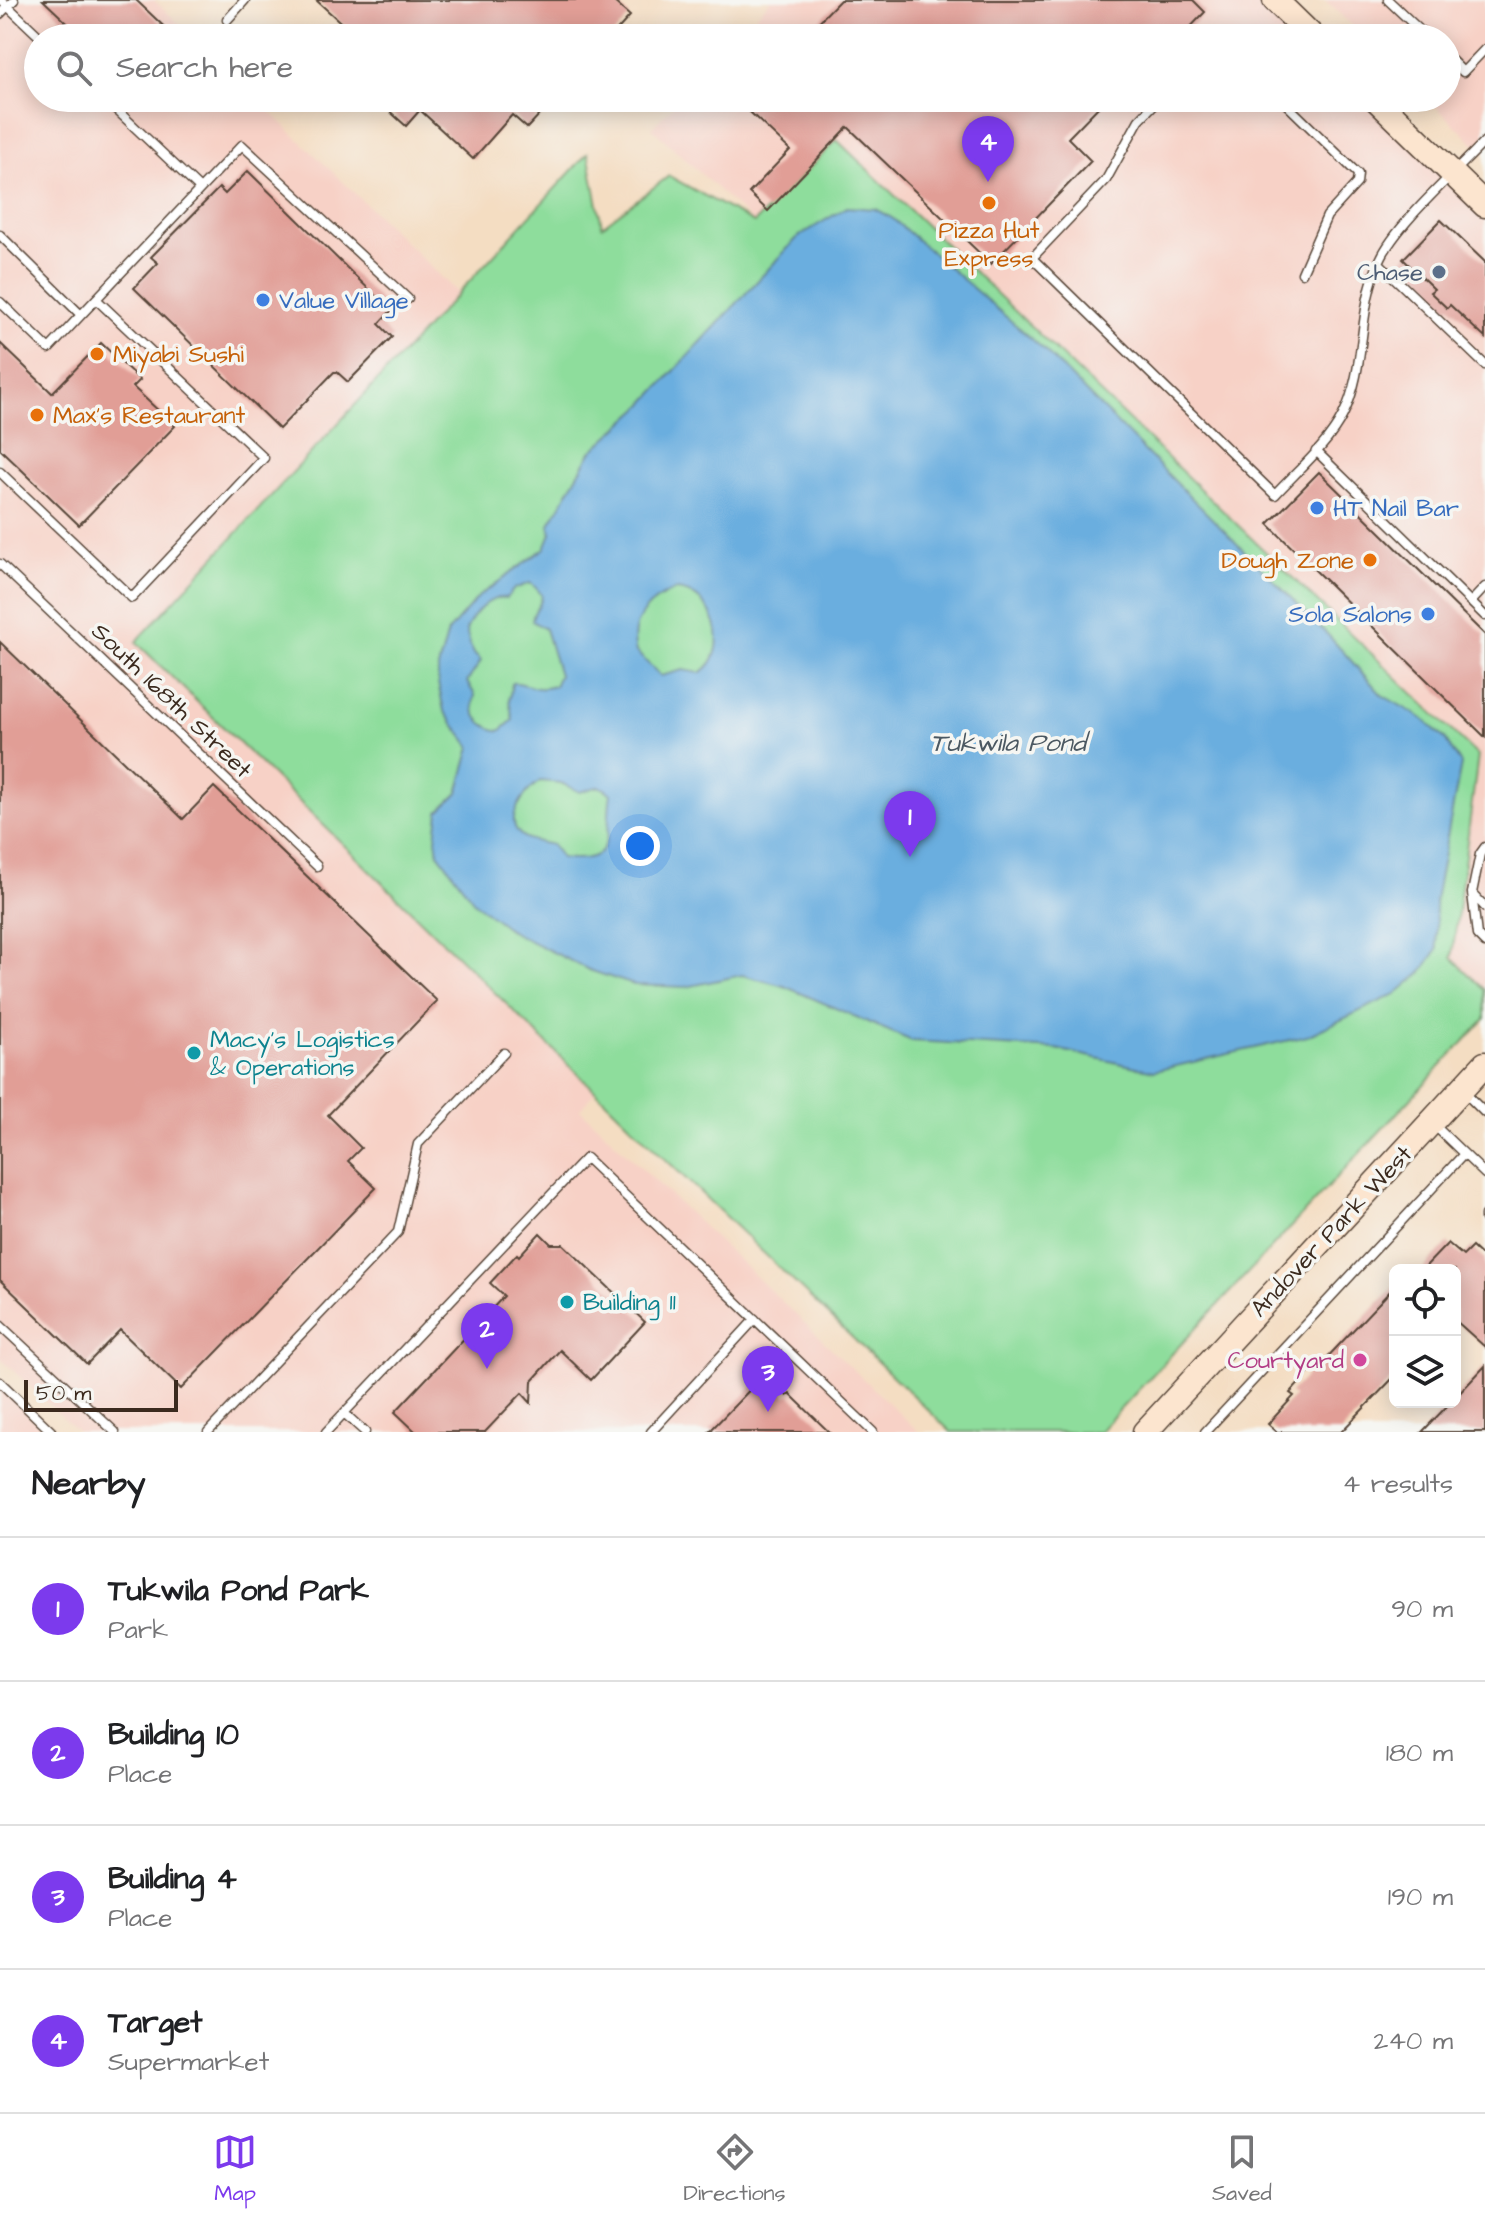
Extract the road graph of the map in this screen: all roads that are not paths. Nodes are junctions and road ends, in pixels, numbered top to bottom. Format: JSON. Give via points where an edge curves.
{"nodes":[{"id":1,"x":245,"y":0,"type":"edge"},
{"id":2,"x":1275,"y":0,"type":"edge"},
{"id":3,"x":1388,"y":0,"type":"edge"},
{"id":4,"x":7,"y":2,"type":"edge"},
{"id":5,"x":0,"y":14,"type":"edge"},
{"id":6,"x":227,"y":20,"type":"dead end"},
{"id":7,"x":28,"y":24,"type":"edge"},
{"id":8,"x":1300,"y":24,"type":"edge"},
{"id":9,"x":1413,"y":24,"type":"edge"},
{"id":10,"x":1485,"y":49,"type":"edge"},
{"id":11,"x":1461,"y":70,"type":"edge"},
{"id":12,"x":119,"y":112,"type":"edge"},
{"id":13,"x":1147,"y":112,"type":"edge"},
{"id":14,"x":1294,"y":112,"type":"edge"},
{"id":15,"x":1389,"y":112,"type":"edge"},
{"id":16,"x":1485,"y":141,"type":"edge"},
{"id":17,"x":1453,"y":175,"type":"junction"},
{"id":18,"x":200,"y":189,"type":"junction"},
{"id":19,"x":1485,"y":205,"type":"edge"},
{"id":20,"x":0,"y":235,"type":"edge"},
{"id":21,"x":1379,"y":263,"type":"junction"},
{"id":22,"x":1302,"y":273,"type":"dead end"},
{"id":23,"x":96,"y":299,"type":"junction"},
{"id":24,"x":408,"y":299,"type":"dead end"},
{"id":25,"x":0,"y":302,"type":"edge"},
{"id":26,"x":81,"y":315,"type":"junction"},
{"id":27,"x":1485,"y":365,"type":"edge"},
{"id":28,"x":1316,"y":451,"type":"junction"},
{"id":29,"x":0,"y":472,"type":"edge"},
{"id":30,"x":0,"y":564,"type":"edge"},
{"id":31,"x":1485,"y":587,"type":"edge"},
{"id":32,"x":1471,"y":602,"type":"junction"},
{"id":33,"x":1485,"y":616,"type":"edge"},
{"id":34,"x":1485,"y":847,"type":"edge"},
{"id":35,"x":317,"y":866,"type":"dead end"},
{"id":36,"x":1472,"y":893,"type":"junction"},
{"id":37,"x":1485,"y":907,"type":"edge"},
{"id":38,"x":1485,"y":943,"type":"edge"},
{"id":39,"x":504,"y":1053,"type":"dead end"},
{"id":40,"x":1485,"y":1064,"type":"edge"},
{"id":41,"x":1461,"y":1090,"type":"junction"},
{"id":42,"x":1485,"y":1113,"type":"edge"},
{"id":43,"x":1431,"y":1123,"type":"junction"},
{"id":44,"x":1464,"y":1154,"type":"junction"},
{"id":45,"x":1485,"y":1174,"type":"edge"},
{"id":46,"x":755,"y":1319,"type":"junction"},
{"id":47,"x":0,"y":1325,"type":"edge"},
{"id":48,"x":0,"y":1382,"type":"edge"},
{"id":49,"x":344,"y":1413,"type":"junction"},
{"id":50,"x":1211,"y":1430,"type":"edge"},
{"id":51,"x":52,"y":1432,"type":"edge"},
{"id":52,"x":115,"y":1432,"type":"edge"},
{"id":53,"x":208,"y":1432,"type":"edge"},
{"id":54,"x":326,"y":1432,"type":"edge"},
{"id":55,"x":365,"y":1432,"type":"edge"},
{"id":56,"x":651,"y":1432,"type":"edge"},
{"id":57,"x":873,"y":1432,"type":"edge"},
{"id":58,"x":1145,"y":1432,"type":"edge"}],
"edges":[{"from":1,"to":6,"type":"lane"},
{"from":2,"to":8,"type":"street"},
{"from":3,"to":9,"type":"lane"},
{"from":4,"to":5,"type":"lane"},
{"from":4,"to":7,"type":"lane"},
{"from":10,"to":11,"type":"lane"},
{"from":12,"to":18,"type":"lane"},
{"from":13,"to":28,"type":"lane","via":[[1106,180],[1032,258],[1275,495]]},
{"from":14,"to":22,"type":"lane","via":[[1358,174],[1357,183],[1327,216]]},
{"from":15,"to":17,"type":"street"},
{"from":16,"to":17,"type":"lane"},
{"from":17,"to":19,"type":"street"},
{"from":17,"to":21,"type":"lane","via":[[1397,233]]},
{"from":18,"to":23,"type":"lane"},
{"from":18,"to":24,"type":"lane","via":[[242,145]]},
{"from":20,"to":26,"type":"lane"},
{"from":21,"to":27,"type":"lane"},
{"from":21,"to":28,"type":"lane","via":[[1370,285],[1353,388],[1342,416]]},
{"from":23,"to":26,"type":"lane"},
{"from":23,"to":29,"type":"lane","via":[[264,458],[132,598]]},
{"from":25,"to":26,"type":"lane","via":[[49,349]]},
{"from":28,"to":32,"type":"lane"},
{"from":30,"to":35,"type":"lane","name":"South 168th Street"},
{"from":31,"to":32,"type":"lane"},
{"from":32,"to":33,"type":"lane"},
{"from":34,"to":36,"type":"lane"},
{"from":36,"to":37,"type":"lane"},
{"from":36,"to":38,"type":"lane","via":[[1477,935]]},
{"from":39,"to":53,"type":"lane","via":[[418,1144],[398,1232]]},
{"from":40,"to":41,"type":"street","name":"Andover Park West"},
{"from":41,"to":42,"type":"lane"},
{"from":41,"to":43,"type":"street","name":"Andover Park West"},
{"from":43,"to":44,"type":"lane"},
{"from":43,"to":58,"type":"street","name":"Andover Park West"},
{"from":44,"to":45,"type":"lane"},
{"from":44,"to":50,"type":"lane"},
{"from":46,"to":49,"type":"lane","via":[[586,1158]]},
{"from":46,"to":56,"type":"lane"},
{"from":46,"to":57,"type":"lane"},
{"from":47,"to":52,"type":"lane"},
{"from":48,"to":51,"type":"lane"},
{"from":49,"to":54,"type":"lane"},
{"from":49,"to":55,"type":"lane"}]}
